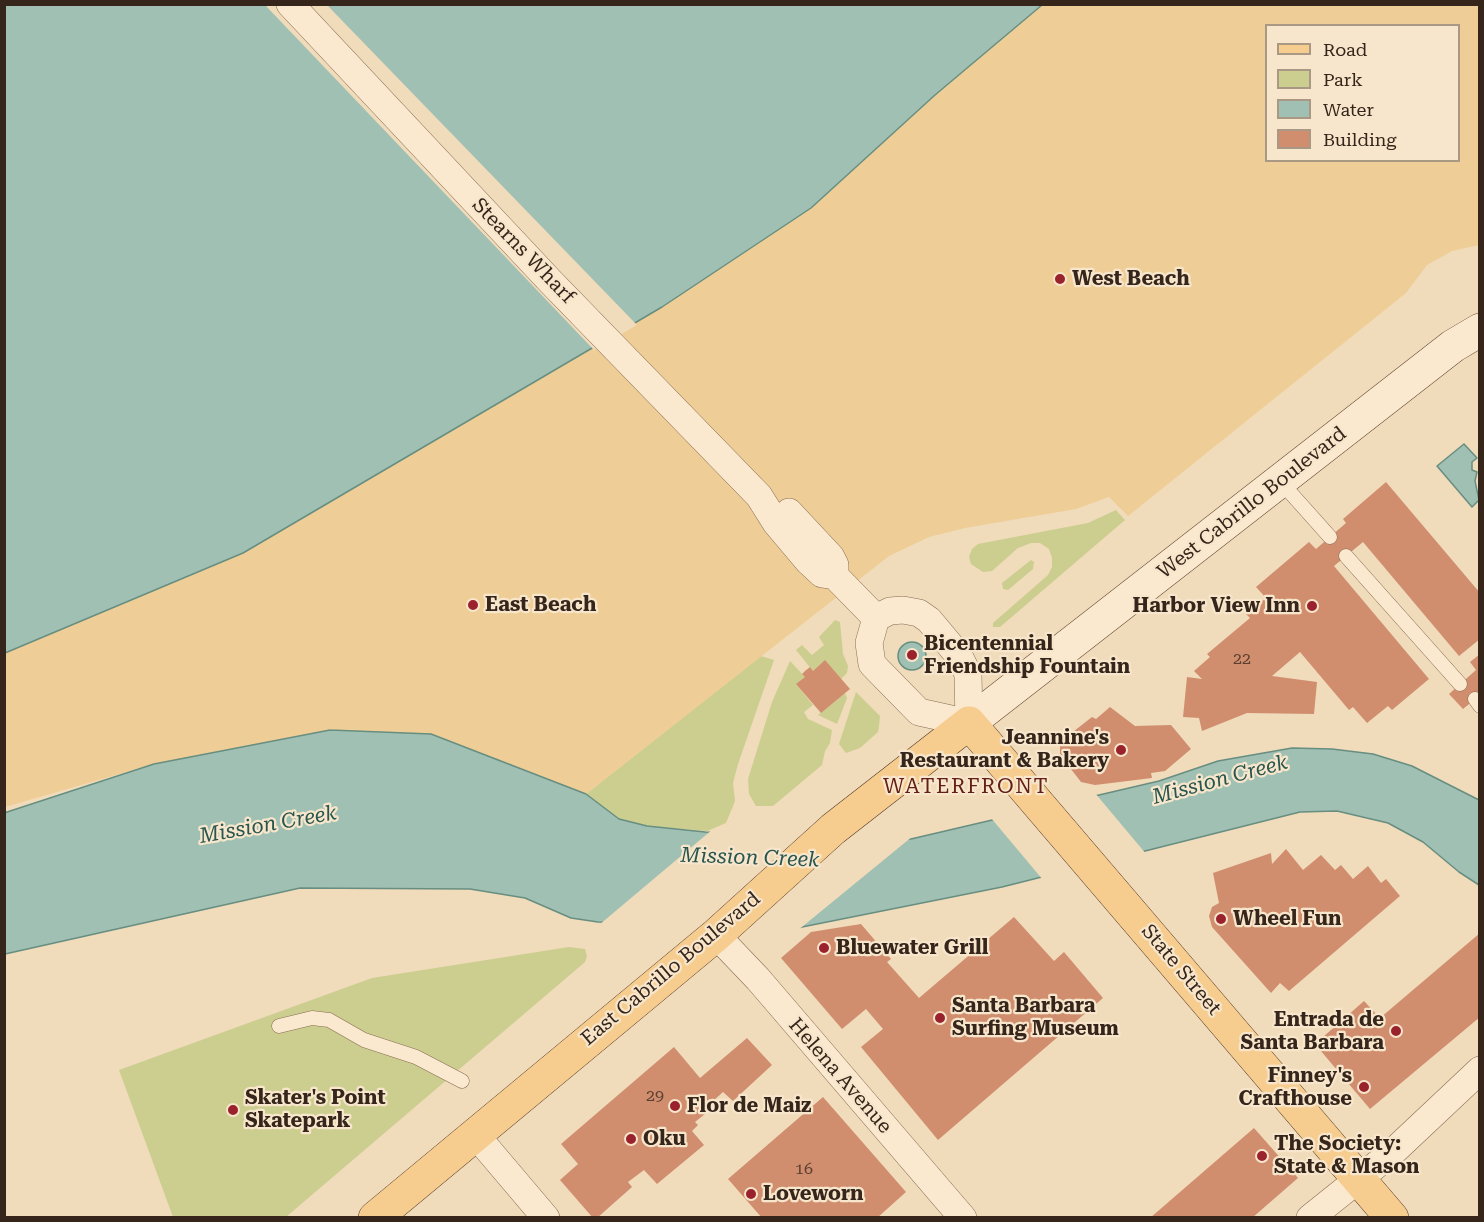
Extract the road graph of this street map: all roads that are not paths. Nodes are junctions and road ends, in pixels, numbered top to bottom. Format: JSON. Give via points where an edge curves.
{"nodes":[{"id":1,"x":290,"y":4,"type":"edge"},
{"id":2,"x":1479,"y":330,"type":"edge"},
{"id":3,"x":1280,"y":481,"type":"junction"},
{"id":4,"x":1330,"y":537,"type":"dead end"},
{"id":5,"x":1346,"y":556,"type":"dead end"},
{"id":6,"x":876,"y":618,"type":"junction"},
{"id":7,"x":1460,"y":684,"type":"dead end"},
{"id":8,"x":969,"y":723,"type":"junction"},
{"id":9,"x":718,"y":932,"type":"junction"},
{"id":10,"x":279,"y":1026,"type":"dead end"},
{"id":11,"x":1479,"y":1070,"type":"edge"},
{"id":12,"x":462,"y":1081,"type":"dead end"},
{"id":13,"x":474,"y":1133,"type":"junction"},
{"id":14,"x":1358,"y":1178,"type":"junction"},
{"id":15,"x":375,"y":1218,"type":"edge"},
{"id":16,"x":546,"y":1218,"type":"edge"},
{"id":17,"x":963,"y":1218,"type":"edge"},
{"id":18,"x":1310,"y":1218,"type":"edge"},
{"id":19,"x":1392,"y":1218,"type":"edge"}],
"edges":[{"from":1,"to":6,"type":"street","name":"Stearns Wharf","via":[[759,496],[808,561],[822,574],[835,576]]},
{"from":2,"to":3,"type":"main road","name":"West Cabrillo Boulevard"},
{"from":3,"to":4,"type":"lane"},
{"from":3,"to":8,"type":"main road","name":"West Cabrillo Boulevard"},
{"from":5,"to":7,"type":"lane"},
{"from":6,"to":8,"type":"street","via":[[869,643],[872,664],[920,712]]},
{"from":6,"to":8,"type":"street","via":[[903,610],[929,620],[959,656],[968,674]]},
{"from":8,"to":9,"type":"main road","name":"East Cabrillo Boulevard","via":[[833,829]]},
{"from":8,"to":14,"type":"main road","name":"State Street"},
{"from":9,"to":13,"type":"main road","name":"East Cabrillo Boulevard"},
{"from":9,"to":17,"type":"street","name":"Helena Avenue"},
{"from":10,"to":12,"type":"lane","via":[[312,1018],[329,1020],[364,1040],[416,1057]]},
{"from":11,"to":14,"type":"street","via":[[1395,1150]]},
{"from":13,"to":15,"type":"main road","name":"East Cabrillo Boulevard"},
{"from":13,"to":16,"type":"street"},
{"from":14,"to":18,"type":"street"},
{"from":14,"to":19,"type":"main road","name":"State Street"}]}
